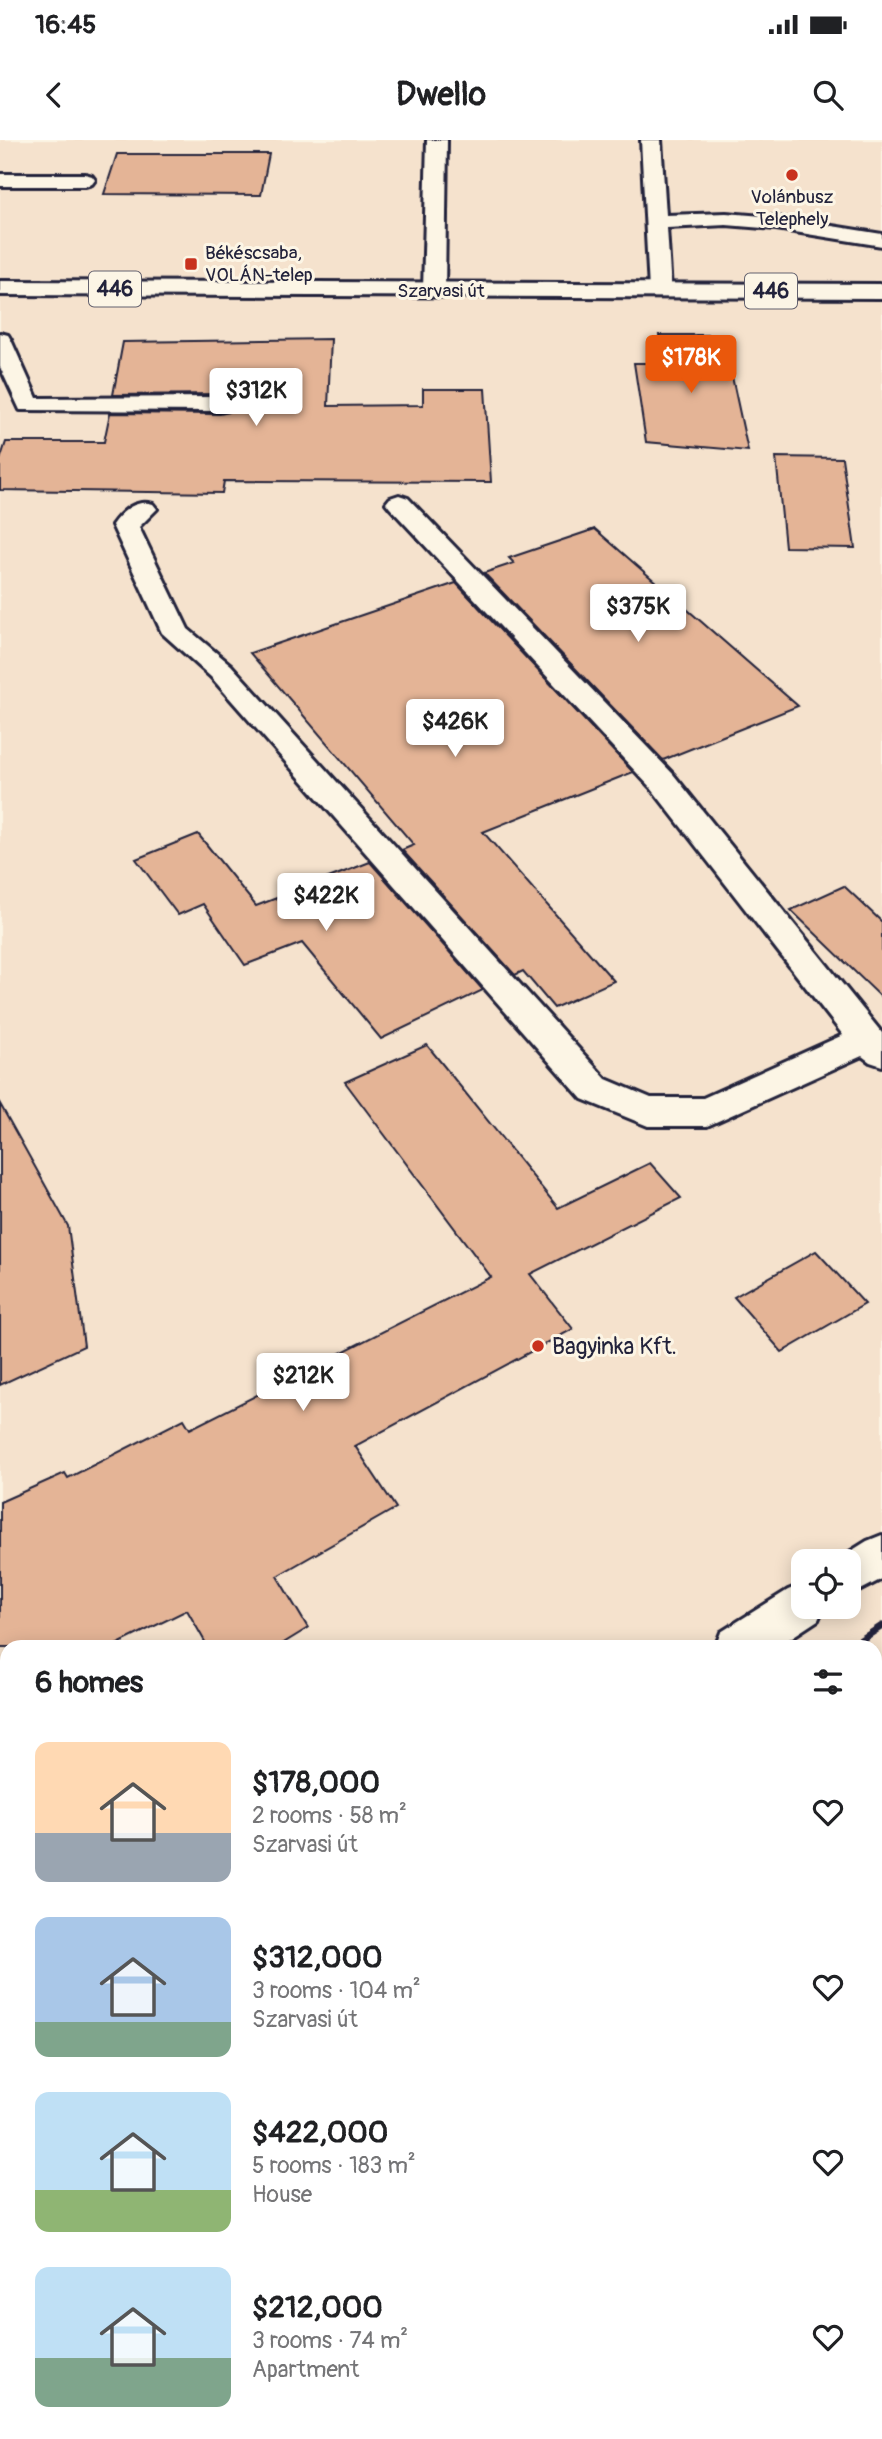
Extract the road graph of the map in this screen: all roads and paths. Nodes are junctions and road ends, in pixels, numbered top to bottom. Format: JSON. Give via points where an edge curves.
{"nodes":[{"id":1,"x":437,"y":140,"type":"edge"},
{"id":2,"x":651,"y":140,"type":"edge"},
{"id":3,"x":0,"y":180,"type":"edge"},
{"id":4,"x":85,"y":180,"type":"dead end"},
{"id":5,"x":658,"y":222,"type":"junction"},
{"id":6,"x":882,"y":240,"type":"edge"},
{"id":7,"x":0,"y":289,"type":"edge"},
{"id":8,"x":660,"y":290,"type":"junction"},
{"id":9,"x":882,"y":290,"type":"edge"},
{"id":10,"x":434,"y":291,"type":"junction"},
{"id":11,"x":0,"y":340,"type":"edge"},
{"id":12,"x":220,"y":404,"type":"dead end"},
{"id":13,"x":399,"y":503,"type":"dead end"},
{"id":14,"x":144,"y":509,"type":"dead end"},
{"id":15,"x":874,"y":1046,"type":"edge"},
{"id":16,"x":882,"y":1555,"type":"edge"},
{"id":17,"x":861,"y":1568,"type":"edge"},
{"id":18,"x":791,"y":1613,"type":"edge"},
{"id":19,"x":748,"y":1640,"type":"edge"}],
"edges":[{"from":1,"to":10,"type":"main road"},
{"from":2,"to":5,"type":"main road"},
{"from":3,"to":4,"type":"main road"},
{"from":5,"to":6,"type":"main road","via":[[726,219],[776,223]]},
{"from":5,"to":8,"type":"main road"},
{"from":7,"to":10,"type":"main road","name":"Szarvasi út","number":"446"},
{"from":8,"to":9,"type":"main road","name":"Szarvasi út","number":"446"},
{"from":8,"to":10,"type":"main road","name":"Szarvasi út","number":"446"},
{"from":11,"to":12,"type":"main road","via":[[28,405]]},
{"from":13,"to":15,"type":"main road","via":[[662,781]]},
{"from":14,"to":15,"type":"main road","via":[[125,526],[176,633],[221,671],[594,1089],[648,1112],[708,1112]]},
{"from":16,"to":17,"type":"main road"},
{"from":18,"to":19,"type":"main road"}]}
